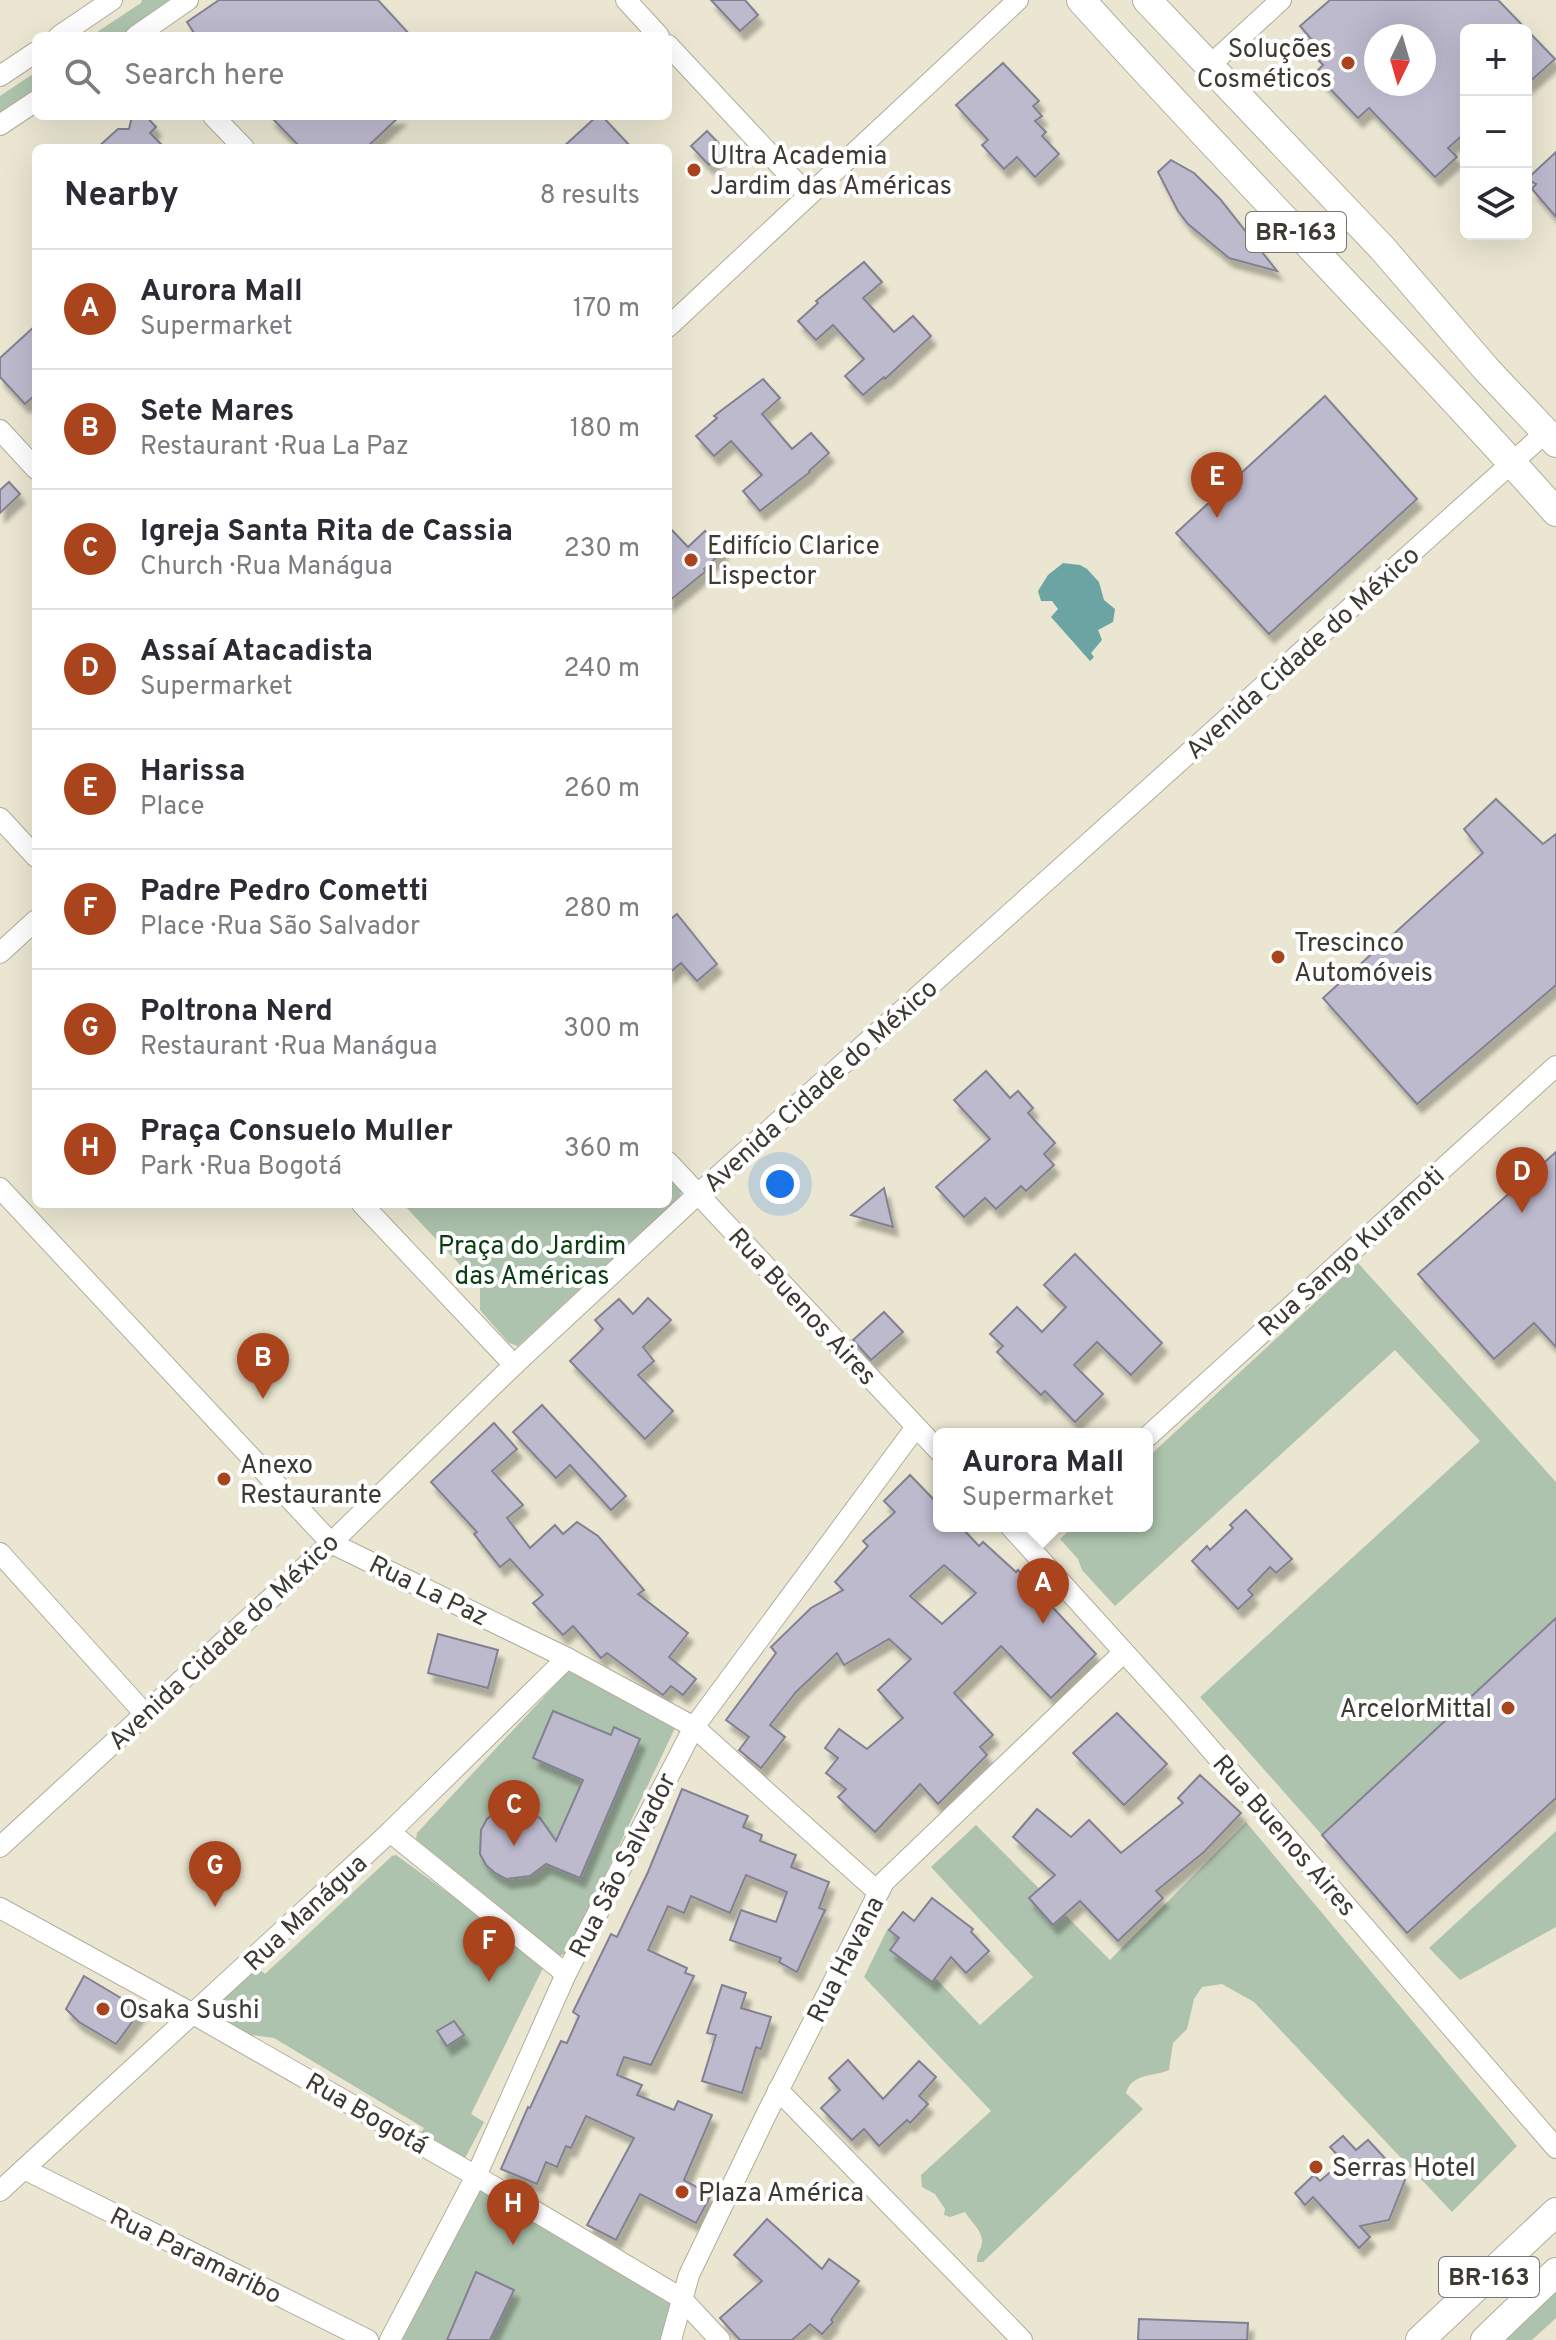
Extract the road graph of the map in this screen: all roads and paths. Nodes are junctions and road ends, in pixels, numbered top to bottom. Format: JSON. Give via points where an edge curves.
{"nodes":[{"id":1,"x":112,"y":0,"type":"edge"},
{"id":2,"x":188,"y":0,"type":"edge"},
{"id":3,"x":626,"y":0,"type":"edge"},
{"id":4,"x":1018,"y":0,"type":"edge"},
{"id":5,"x":1081,"y":0,"type":"edge"},
{"id":6,"x":1147,"y":0,"type":"edge"},
{"id":7,"x":1281,"y":0,"type":"edge"},
{"id":8,"x":65,"y":32,"type":"edge"},
{"id":9,"x":142,"y":32,"type":"edge"},
{"id":10,"x":655,"y":32,"type":"edge"},
{"id":11,"x":672,"y":49,"type":"edge"},
{"id":12,"x":32,"y":55,"type":"edge"},
{"id":13,"x":1209,"y":66,"type":"junction"},
{"id":14,"x":0,"y":76,"type":"edge"},
{"id":15,"x":32,"y":104,"type":"edge"},
{"id":16,"x":217,"y":120,"type":"edge"},
{"id":17,"x":0,"y":125,"type":"edge"},
{"id":18,"x":240,"y":144,"type":"edge"},
{"id":19,"x":807,"y":194,"type":"junction"},
{"id":20,"x":672,"y":323,"type":"edge"},
{"id":21,"x":0,"y":430,"type":"edge"},
{"id":22,"x":1551,"y":438,"type":"edge"},
{"id":23,"x":1512,"y":463,"type":"junction"},
{"id":24,"x":32,"y":465,"type":"edge"},
{"id":25,"x":1556,"y":512,"type":"edge"},
{"id":26,"x":0,"y":818,"type":"edge"},
{"id":27,"x":32,"y":853,"type":"edge"},
{"id":28,"x":32,"y":924,"type":"edge"},
{"id":29,"x":0,"y":953,"type":"edge"},
{"id":30,"x":1556,"y":1066,"type":"edge"},
{"id":31,"x":672,"y":1166,"type":"edge"},
{"id":32,"x":0,"y":1188,"type":"edge"},
{"id":33,"x":698,"y":1194,"type":"junction"},
{"id":34,"x":366,"y":1208,"type":"edge"},
{"id":35,"x":514,"y":1365,"type":"junction"},
{"id":36,"x":916,"y":1427,"type":"junction"},
{"id":37,"x":1153,"y":1432,"type":"edge"},
{"id":38,"x":933,"y":1445,"type":"edge"},
{"id":39,"x":1016,"y":1532,"type":"edge"},
{"id":40,"x":1042,"y":1532,"type":"edge"},
{"id":41,"x":331,"y":1543,"type":"junction"},
{"id":42,"x":1028,"y":1545,"type":"junction"},
{"id":43,"x":0,"y":1553,"type":"edge"},
{"id":44,"x":1124,"y":1652,"type":"junction"},
{"id":45,"x":567,"y":1658,"type":"junction"},
{"id":46,"x":145,"y":1714,"type":"junction"},
{"id":47,"x":694,"y":1727,"type":"junction"},
{"id":48,"x":390,"y":1832,"type":"junction"},
{"id":49,"x":0,"y":1847,"type":"edge"},
{"id":50,"x":878,"y":1892,"type":"junction"},
{"id":51,"x":0,"y":1908,"type":"edge"},
{"id":52,"x":566,"y":1974,"type":"junction"},
{"id":53,"x":195,"y":2015,"type":"junction"},
{"id":54,"x":778,"y":2090,"type":"junction"},
{"id":55,"x":1556,"y":2148,"type":"edge"},
{"id":56,"x":24,"y":2169,"type":"junction"},
{"id":57,"x":476,"y":2176,"type":"junction"},
{"id":58,"x":0,"y":2191,"type":"edge"},
{"id":59,"x":1556,"y":2212,"type":"edge"},
{"id":60,"x":1556,"y":2272,"type":"edge"},
{"id":61,"x":681,"y":2298,"type":"junction"},
{"id":62,"x":368,"y":2340,"type":"edge"},
{"id":63,"x":390,"y":2340,"type":"edge"},
{"id":64,"x":671,"y":2340,"type":"edge"},
{"id":65,"x":720,"y":2340,"type":"edge"},
{"id":66,"x":1022,"y":2340,"type":"edge"},
{"id":67,"x":1420,"y":2340,"type":"edge"},
{"id":68,"x":1485,"y":2340,"type":"edge"}],
"edges":[{"from":1,"to":8,"type":"street"},
{"from":2,"to":9,"type":"street"},
{"from":3,"to":10,"type":"street"},
{"from":4,"to":19,"type":"street"},
{"from":5,"to":23,"type":"highway","number":"BR-163"},
{"from":6,"to":13,"type":"highway","number":"BR-163"},
{"from":7,"to":13,"type":"street"},
{"from":11,"to":19,"type":"street"},
{"from":12,"to":14,"type":"street"},
{"from":13,"to":22,"type":"highway","number":"BR-163","via":[[1383,249]]},
{"from":15,"to":17,"type":"street"},
{"from":16,"to":18,"type":"street"},
{"from":19,"to":20,"type":"street"},
{"from":21,"to":24,"type":"street"},
{"from":22,"to":23,"type":"street","name":"Avenida Cidade do México"},
{"from":23,"to":25,"type":"highway","number":"BR-163"},
{"from":23,"to":33,"type":"street","name":"Avenida Cidade do México"},
{"from":26,"to":27,"type":"street"},
{"from":28,"to":29,"type":"street"},
{"from":30,"to":37,"type":"street","name":"Rua Sango Kuramoti"},
{"from":31,"to":33,"type":"street","name":"Rua Buenos Aires"},
{"from":32,"to":41,"type":"street","name":"Rua La Paz"},
{"from":33,"to":35,"type":"street","name":"Avenida Cidade do México"},
{"from":33,"to":36,"type":"street","name":"Rua Buenos Aires"},
{"from":34,"to":35,"type":"street"},
{"from":35,"to":41,"type":"street","name":"Avenida Cidade do México"},
{"from":36,"to":38,"type":"street","name":"Rua Buenos Aires"},
{"from":36,"to":47,"type":"street","name":"Rua São Salvador"},
{"from":39,"to":42,"type":"street","name":"Rua Buenos Aires"},
{"from":40,"to":42,"type":"street"},
{"from":41,"to":45,"type":"street","name":"Rua La Paz"},
{"from":41,"to":46,"type":"street","name":"Avenida Cidade do México"},
{"from":42,"to":44,"type":"street","name":"Rua Buenos Aires"},
{"from":43,"to":46,"type":"street"},
{"from":44,"to":50,"type":"street","name":"Rua Havana","via":[[897,1867]]},
{"from":44,"to":55,"type":"street","name":"Rua Buenos Aires"},
{"from":45,"to":47,"type":"street","name":"Rua La Paz"},
{"from":45,"to":48,"type":"street","name":"Rua Manágua"},
{"from":46,"to":49,"type":"street","name":"Avenida Cidade do México"},
{"from":47,"to":50,"type":"street","name":"Rua La Paz"},
{"from":47,"to":52,"type":"street","name":"Rua São Salvador"},
{"from":48,"to":52,"type":"street"},
{"from":48,"to":53,"type":"street","name":"Rua Manágua"},
{"from":50,"to":54,"type":"street","name":"Rua Havana"},
{"from":51,"to":53,"type":"street","name":"Rua Bogotá"},
{"from":52,"to":57,"type":"street","name":"Rua São Salvador"},
{"from":53,"to":56,"type":"street","name":"Rua Manágua"},
{"from":53,"to":57,"type":"street","name":"Rua Bogotá"},
{"from":54,"to":61,"type":"street","name":"Rua Havana"},
{"from":54,"to":66,"type":"street"},
{"from":56,"to":58,"type":"street","name":"Rua Manágua"},
{"from":56,"to":62,"type":"street","name":"Rua Paramaribo"},
{"from":57,"to":61,"type":"street","name":"Rua Bogotá"},
{"from":57,"to":63,"type":"street","name":"Rua São Salvador"},
{"from":59,"to":67,"type":"highway","number":"BR-163"},
{"from":60,"to":68,"type":"highway","number":"BR-163"},
{"from":61,"to":64,"type":"street","name":"Rua Havana"},
{"from":61,"to":65,"type":"street","name":"Rua Bogotá"}]}
